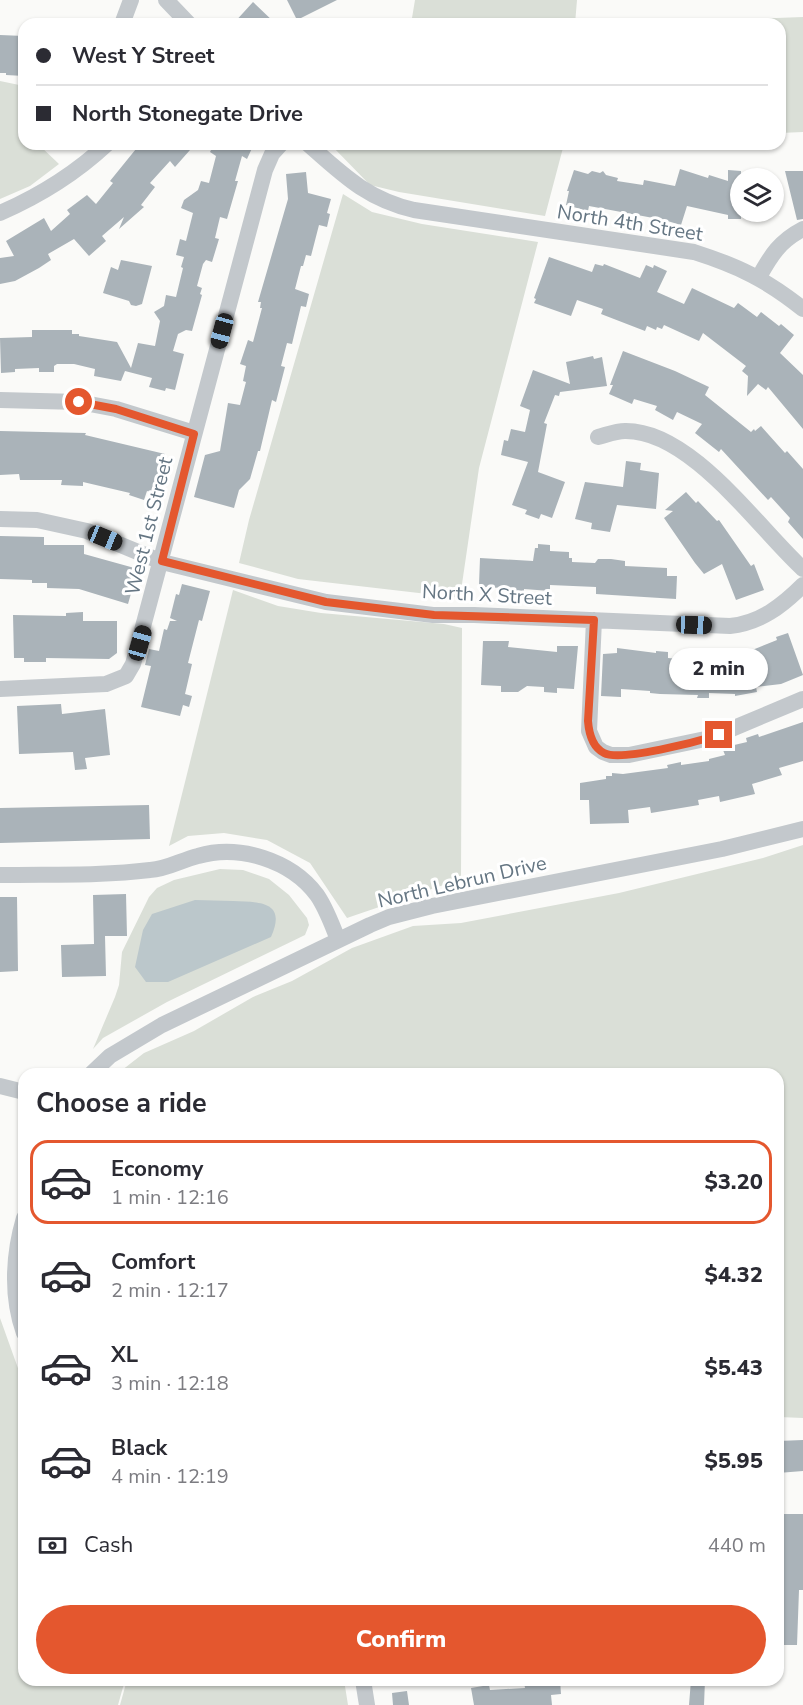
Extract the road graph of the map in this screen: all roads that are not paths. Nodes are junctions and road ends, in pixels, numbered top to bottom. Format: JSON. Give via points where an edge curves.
{"nodes":[{"id":1,"x":130,"y":0,"type":"edge"},
{"id":2,"x":166,"y":0,"type":"edge"},
{"id":3,"x":124,"y":18,"type":"edge"},
{"id":4,"x":183,"y":18,"type":"edge"},
{"id":5,"x":99,"y":150,"type":"edge"},
{"id":6,"x":276,"y":150,"type":"edge"},
{"id":7,"x":316,"y":150,"type":"edge"},
{"id":8,"x":0,"y":213,"type":"edge"},
{"id":9,"x":803,"y":229,"type":"edge"},
{"id":10,"x":759,"y":277,"type":"junction"},
{"id":11,"x":803,"y":309,"type":"edge"},
{"id":12,"x":0,"y":400,"type":"edge"},
{"id":13,"x":194,"y":434,"type":"junction"},
{"id":14,"x":598,"y":437,"type":"dead end"},
{"id":15,"x":0,"y":519,"type":"edge"},
{"id":16,"x":162,"y":561,"type":"junction"},
{"id":17,"x":803,"y":569,"type":"edge"},
{"id":18,"x":803,"y":585,"type":"edge"},
{"id":19,"x":594,"y":620,"type":"junction"},
{"id":20,"x":0,"y":689,"type":"edge"},
{"id":21,"x":803,"y":699,"type":"edge"},
{"id":22,"x":803,"y":829,"type":"edge"},
{"id":23,"x":0,"y":875,"type":"edge"},
{"id":24,"x":338,"y":940,"type":"junction"},
{"id":25,"x":97,"y":1068,"type":"edge"},
{"id":26,"x":0,"y":1086,"type":"edge"},
{"id":27,"x":18,"y":1090,"type":"edge"},
{"id":28,"x":18,"y":1252,"type":"edge"},
{"id":29,"x":18,"y":1312,"type":"edge"},
{"id":30,"x":364,"y":1686,"type":"edge"},
{"id":31,"x":367,"y":1705,"type":"edge"}],
"edges":[{"from":1,"to":3,"type":"street"},
{"from":2,"to":4,"type":"street"},
{"from":5,"to":8,"type":"street","via":[[55,184]]},
{"from":6,"to":13,"type":"street","name":"West 1st Street","via":[[265,170]]},
{"from":7,"to":10,"type":"street","name":"North 4th Street","via":[[366,192],[414,210],[694,252]]},
{"from":9,"to":10,"type":"street","via":[[771,254]]},
{"from":10,"to":11,"type":"street","name":"North 4th Street"},
{"from":12,"to":13,"type":"street","via":[[79,402],[116,409]]},
{"from":13,"to":16,"type":"street","name":"West 1st Street"},
{"from":14,"to":17,"type":"street","via":[[633,432],[664,442],[689,456],[709,471]]},
{"from":15,"to":16,"type":"street","name":"North X Street","via":[[37,520],[87,531]]},
{"from":16,"to":19,"type":"street","name":"North X Street","via":[[326,602],[434,615]]},
{"from":16,"to":20,"type":"street","name":"West 1st Street","via":[[133,664],[126,676],[106,684]]},
{"from":18,"to":19,"type":"street","name":"North X Street","via":[[771,612],[742,625]]},
{"from":19,"to":21,"type":"street","via":[[588,721],[592,740],[603,753],[629,755],[710,738]]},
{"from":22,"to":24,"type":"street","name":"North Lebrun Drive","via":[[722,849],[432,906],[389,917]]},
{"from":23,"to":24,"type":"street","via":[[153,870],[223,852],[255,855],[280,864],[316,894]]},
{"from":24,"to":25,"type":"street","name":"North Lebrun Drive","via":[[162,1025]]},
{"from":26,"to":27,"type":"street"},
{"from":28,"to":29,"type":"street"},
{"from":30,"to":31,"type":"street"}]}
